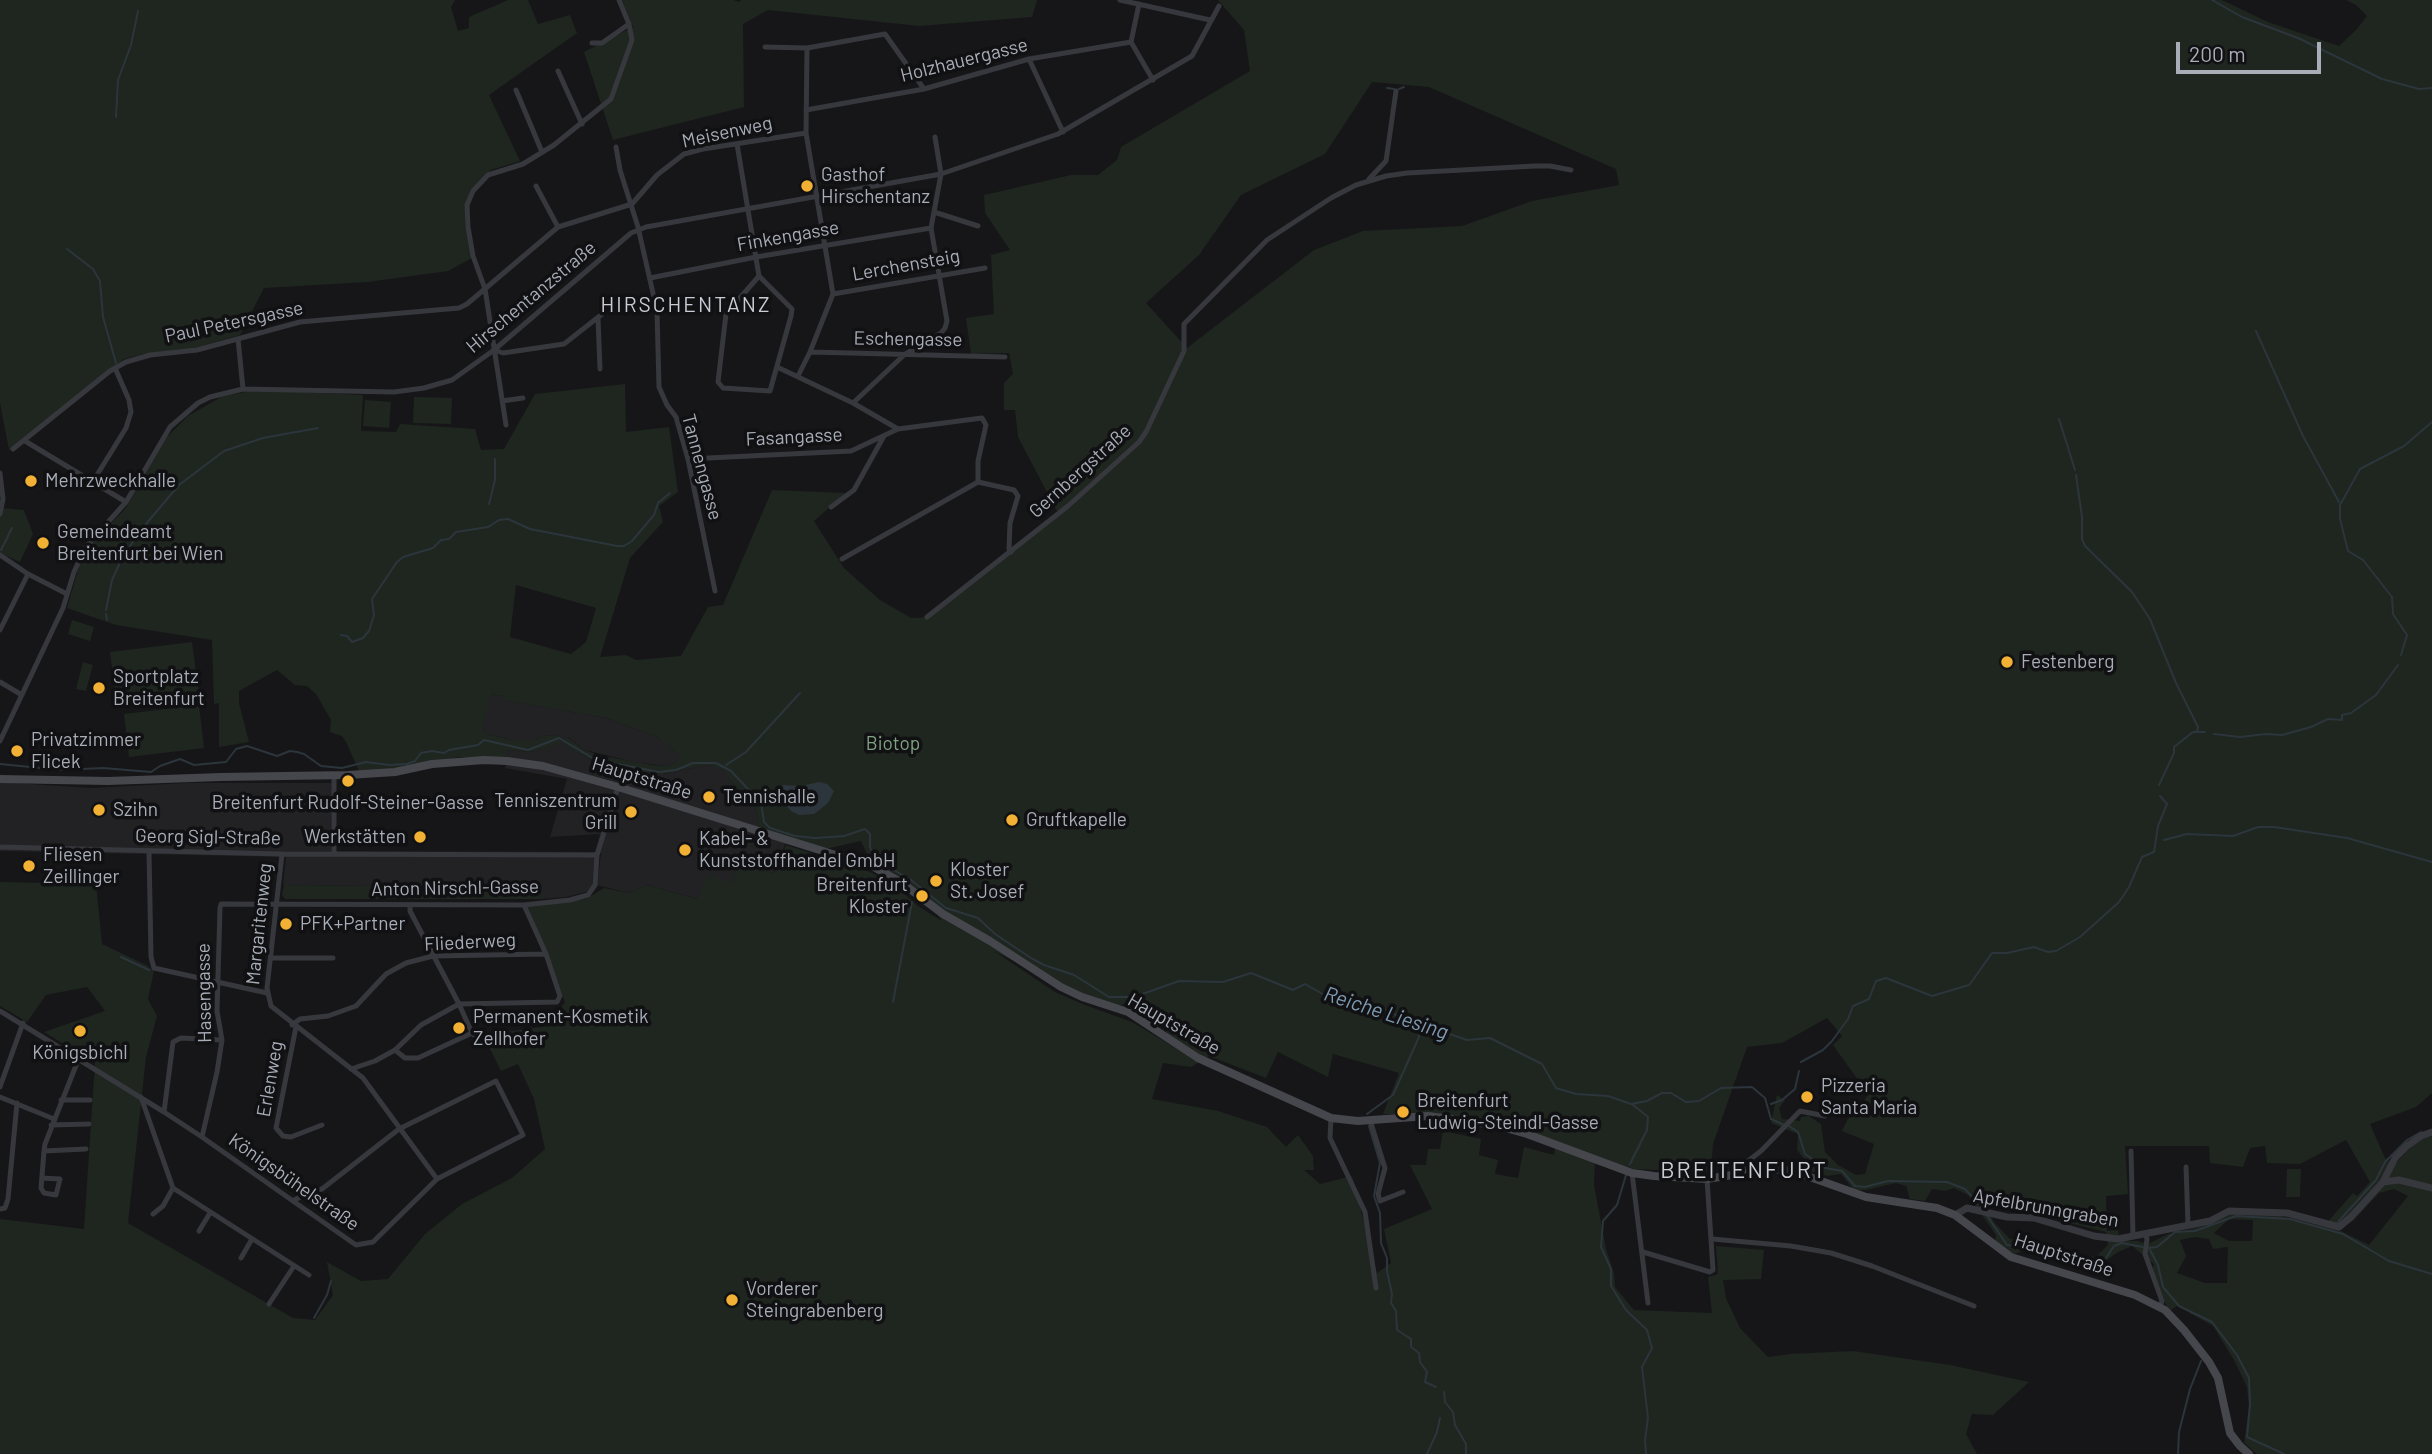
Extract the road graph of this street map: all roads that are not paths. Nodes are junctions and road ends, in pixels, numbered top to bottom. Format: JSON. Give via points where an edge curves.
{"nodes":[{"id":1,"x":619,"y":0,"type":"edge"},
{"id":2,"x":1120,"y":0,"type":"edge"},
{"id":3,"x":1139,"y":4,"type":"junction"},
{"id":4,"x":1219,"y":6,"type":"dead end"},
{"id":5,"x":1210,"y":20,"type":"junction"},
{"id":6,"x":629,"y":24,"type":"junction"},
{"id":7,"x":1131,"y":42,"type":"junction"},
{"id":8,"x":592,"y":43,"type":"dead end"},
{"id":9,"x":765,"y":47,"type":"dead end"},
{"id":10,"x":807,"y":48,"type":"junction"},
{"id":11,"x":1029,"y":59,"type":"junction"},
{"id":12,"x":558,"y":71,"type":"dead end"},
{"id":13,"x":1153,"y":80,"type":"junction"},
{"id":14,"x":924,"y":89,"type":"junction"},
{"id":15,"x":516,"y":90,"type":"dead end"},
{"id":16,"x":1396,"y":90,"type":"dead end"},
{"id":17,"x":806,"y":110,"type":"junction"},
{"id":18,"x":582,"y":124,"type":"junction"},
{"id":19,"x":1063,"y":132,"type":"junction"},
{"id":20,"x":806,"y":133,"type":"junction"},
{"id":21,"x":934,"y":136,"type":"dead end"},
{"id":22,"x":737,"y":144,"type":"junction"},
{"id":23,"x":617,"y":147,"type":"dead end"},
{"id":24,"x":542,"y":152,"type":"junction"},
{"id":25,"x":1385,"y":164,"type":"junction"},
{"id":26,"x":1571,"y":170,"type":"dead end"},
{"id":27,"x":941,"y":174,"type":"junction"},
{"id":28,"x":1386,"y":176,"type":"junction"},
{"id":29,"x":1367,"y":181,"type":"junction"},
{"id":30,"x":536,"y":186,"type":"dead end"},
{"id":31,"x":817,"y":197,"type":"junction"},
{"id":32,"x":632,"y":204,"type":"junction"},
{"id":33,"x":747,"y":209,"type":"junction"},
{"id":34,"x":934,"y":212,"type":"junction"},
{"id":35,"x":978,"y":226,"type":"dead end"},
{"id":36,"x":558,"y":227,"type":"junction"},
{"id":37,"x":931,"y":228,"type":"junction"},
{"id":38,"x":639,"y":230,"type":"junction"},
{"id":39,"x":826,"y":246,"type":"junction"},
{"id":40,"x":756,"y":257,"type":"junction"},
{"id":41,"x":985,"y":268,"type":"dead end"},
{"id":42,"x":759,"y":276,"type":"junction"},
{"id":43,"x":940,"y":276,"type":"junction"},
{"id":44,"x":650,"y":278,"type":"junction"},
{"id":45,"x":485,"y":289,"type":"junction"},
{"id":46,"x":833,"y":294,"type":"junction"},
{"id":47,"x":606,"y":311,"type":"dead end"},
{"id":48,"x":598,"y":318,"type":"junction"},
{"id":49,"x":238,"y":339,"type":"junction"},
{"id":50,"x":494,"y":350,"type":"junction"},
{"id":51,"x":810,"y":352,"type":"junction"},
{"id":52,"x":904,"y":355,"type":"junction"},
{"id":53,"x":1005,"y":357,"type":"dead end"},
{"id":54,"x":777,"y":367,"type":"junction"},
{"id":55,"x":115,"y":368,"type":"junction"},
{"id":56,"x":600,"y":369,"type":"dead end"},
{"id":57,"x":798,"y":376,"type":"junction"},
{"id":58,"x":243,"y":389,"type":"junction"},
{"id":59,"x":523,"y":398,"type":"dead end"},
{"id":60,"x":502,"y":401,"type":"junction"},
{"id":61,"x":853,"y":403,"type":"junction"},
{"id":62,"x":506,"y":425,"type":"dead end"},
{"id":63,"x":898,"y":429,"type":"junction"},
{"id":64,"x":884,"y":436,"type":"junction"},
{"id":65,"x":25,"y":441,"type":"junction"},
{"id":66,"x":13,"y":449,"type":"dead end"},
{"id":67,"x":688,"y":459,"type":"junction"},
{"id":68,"x":0,"y":474,"type":"edge"},
{"id":69,"x":978,"y":482,"type":"junction"},
{"id":70,"x":92,"y":483,"type":"junction"},
{"id":71,"x":126,"y":502,"type":"junction"},
{"id":72,"x":831,"y":507,"type":"dead end"},
{"id":73,"x":0,"y":514,"type":"edge"},
{"id":74,"x":1011,"y":552,"type":"junction"},
{"id":75,"x":0,"y":555,"type":"edge"},
{"id":76,"x":842,"y":559,"type":"dead end"},
{"id":77,"x":28,"y":574,"type":"junction"},
{"id":78,"x":715,"y":591,"type":"dead end"},
{"id":79,"x":67,"y":594,"type":"junction"},
{"id":80,"x":927,"y":617,"type":"dead end"},
{"id":81,"x":0,"y":631,"type":"edge"},
{"id":82,"x":0,"y":682,"type":"edge"},
{"id":83,"x":22,"y":695,"type":"junction"},
{"id":84,"x":0,"y":741,"type":"edge"},
{"id":85,"x":334,"y":775,"type":"junction"},
{"id":86,"x":0,"y":779,"type":"edge"},
{"id":87,"x":618,"y":787,"type":"junction"},
{"id":88,"x":0,"y":848,"type":"edge"},
{"id":89,"x":149,"y":851,"type":"junction"},
{"id":90,"x":282,"y":854,"type":"junction"},
{"id":91,"x":334,"y":854,"type":"junction"},
{"id":92,"x":597,"y":855,"type":"junction"},
{"id":93,"x":278,"y":903,"type":"junction"},
{"id":94,"x":524,"y":905,"type":"junction"},
{"id":95,"x":410,"y":906,"type":"junction"},
{"id":96,"x":546,"y":954,"type":"junction"},
{"id":97,"x":433,"y":956,"type":"junction"},
{"id":98,"x":271,"y":958,"type":"junction"},
{"id":99,"x":333,"y":958,"type":"dead end"},
{"id":100,"x":218,"y":982,"type":"junction"},
{"id":101,"x":267,"y":993,"type":"junction"},
{"id":102,"x":459,"y":1004,"type":"junction"},
{"id":103,"x":0,"y":1011,"type":"edge"},
{"id":104,"x":23,"y":1023,"type":"junction"},
{"id":105,"x":294,"y":1026,"type":"junction"},
{"id":106,"x":222,"y":1040,"type":"junction"},
{"id":107,"x":396,"y":1050,"type":"junction"},
{"id":108,"x":79,"y":1058,"type":"junction"},
{"id":109,"x":351,"y":1069,"type":"junction"},
{"id":110,"x":0,"y":1087,"type":"edge"},
{"id":111,"x":0,"y":1097,"type":"edge"},
{"id":112,"x":141,"y":1097,"type":"junction"},
{"id":113,"x":61,"y":1100,"type":"junction"},
{"id":114,"x":90,"y":1100,"type":"dead end"},
{"id":115,"x":17,"y":1103,"type":"junction"},
{"id":116,"x":164,"y":1112,"type":"junction"},
{"id":117,"x":1825,"y":1116,"type":"dead end"},
{"id":118,"x":1331,"y":1118,"type":"junction"},
{"id":119,"x":1370,"y":1120,"type":"junction"},
{"id":120,"x":53,"y":1122,"type":"junction"},
{"id":121,"x":89,"y":1124,"type":"dead end"},
{"id":122,"x":322,"y":1125,"type":"dead end"},
{"id":123,"x":399,"y":1129,"type":"junction"},
{"id":124,"x":2432,"y":1132,"type":"edge"},
{"id":125,"x":202,"y":1137,"type":"junction"},
{"id":126,"x":86,"y":1149,"type":"dead end"},
{"id":127,"x":44,"y":1151,"type":"junction"},
{"id":128,"x":2131,"y":1151,"type":"dead end"},
{"id":129,"x":2186,"y":1167,"type":"dead end"},
{"id":130,"x":1632,"y":1173,"type":"junction"},
{"id":131,"x":1742,"y":1173,"type":"junction"},
{"id":132,"x":41,"y":1178,"type":"dead end"},
{"id":133,"x":437,"y":1179,"type":"junction"},
{"id":134,"x":1707,"y":1179,"type":"junction"},
{"id":135,"x":2383,"y":1182,"type":"junction"},
{"id":136,"x":173,"y":1188,"type":"junction"},
{"id":137,"x":2432,"y":1188,"type":"edge"},
{"id":138,"x":1403,"y":1192,"type":"dead end"},
{"id":139,"x":293,"y":1201,"type":"junction"},
{"id":140,"x":0,"y":1209,"type":"edge"},
{"id":141,"x":210,"y":1213,"type":"junction"},
{"id":142,"x":153,"y":1214,"type":"dead end"},
{"id":143,"x":1955,"y":1215,"type":"junction"},
{"id":144,"x":2188,"y":1225,"type":"junction"},
{"id":145,"x":199,"y":1231,"type":"dead end"},
{"id":146,"x":2133,"y":1236,"type":"junction"},
{"id":147,"x":2146,"y":1237,"type":"junction"},
{"id":148,"x":252,"y":1239,"type":"junction"},
{"id":149,"x":1712,"y":1239,"type":"junction"},
{"id":150,"x":1643,"y":1252,"type":"junction"},
{"id":151,"x":241,"y":1258,"type":"dead end"},
{"id":152,"x":294,"y":1266,"type":"junction"},
{"id":153,"x":309,"y":1275,"type":"dead end"},
{"id":154,"x":1376,"y":1288,"type":"dead end"},
{"id":155,"x":1648,"y":1303,"type":"dead end"},
{"id":156,"x":269,"y":1304,"type":"dead end"},
{"id":157,"x":1974,"y":1306,"type":"dead end"},
{"id":158,"x":2160,"y":1306,"type":"junction"},
{"id":159,"x":2249,"y":1454,"type":"edge"}],
"edges":[{"from":1,"to":6,"type":"street"},
{"from":2,"to":3,"type":"street"},
{"from":3,"to":5,"type":"street"},
{"from":3,"to":7,"type":"street"},
{"from":4,"to":5,"type":"street","name":"Hirschentanzstraße"},
{"from":5,"to":13,"type":"street","name":"Hirschentanzstraße","via":[[1192,56]]},
{"from":6,"to":8,"type":"street","via":[[601,43]]},
{"from":6,"to":18,"type":"street","via":[[632,42],[615,92],[607,105]]},
{"from":7,"to":11,"type":"street","name":"Holzhauergasse"},
{"from":7,"to":13,"type":"street"},
{"from":9,"to":10,"type":"street"},
{"from":10,"to":14,"type":"street","via":[[885,34]]},
{"from":10,"to":17,"type":"street"},
{"from":11,"to":14,"type":"street","name":"Holzhauergasse"},
{"from":11,"to":19,"type":"street"},
{"from":12,"to":18,"type":"street"},
{"from":13,"to":19,"type":"street","name":"Hirschentanzstraße"},
{"from":14,"to":17,"type":"street","name":"Holzhauergasse"},
{"from":15,"to":24,"type":"street"},
{"from":16,"to":25,"type":"street"},
{"from":17,"to":20,"type":"street"},
{"from":18,"to":24,"type":"street"},
{"from":19,"to":27,"type":"street","name":"Hirschentanzstraße"},
{"from":20,"to":22,"type":"street","name":"Meisenweg"},
{"from":20,"to":31,"type":"street"},
{"from":21,"to":27,"type":"street"},
{"from":22,"to":32,"type":"street","name":"Meisenweg","via":[[680,157]]},
{"from":22,"to":33,"type":"street"},
{"from":23,"to":32,"type":"street"},
{"from":24,"to":45,"type":"street","via":[[523,164],[488,175],[467,205],[473,256]]},
{"from":25,"to":28,"type":"street"},
{"from":25,"to":29,"type":"street"},
{"from":26,"to":28,"type":"street","name":"Gernbergstraße","via":[[1535,166]]},
{"from":27,"to":31,"type":"street","name":"Hirschentanzstraße"},
{"from":27,"to":34,"type":"street"},
{"from":28,"to":29,"type":"street","name":"Gernbergstraße"},
{"from":29,"to":74,"type":"street","name":"Gernbergstraße","via":[[1331,198],[1267,240],[1185,323],[1185,349],[1143,437]]},
{"from":30,"to":36,"type":"street"},
{"from":31,"to":33,"type":"street","name":"Hirschentanzstraße"},
{"from":31,"to":39,"type":"street"},
{"from":32,"to":36,"type":"street"},
{"from":32,"to":38,"type":"street"},
{"from":33,"to":38,"type":"street","name":"Hirschentanzstraße"},
{"from":33,"to":40,"type":"street"},
{"from":34,"to":35,"type":"street"},
{"from":34,"to":37,"type":"street"},
{"from":36,"to":45,"type":"street"},
{"from":37,"to":39,"type":"street","name":"Finkengasse"},
{"from":37,"to":43,"type":"street"},
{"from":38,"to":44,"type":"street","name":"Tannengasse"},
{"from":38,"to":50,"type":"street","name":"Hirschentanzstraße"},
{"from":39,"to":40,"type":"street","name":"Finkengasse"},
{"from":39,"to":46,"type":"street"},
{"from":40,"to":42,"type":"street"},
{"from":40,"to":44,"type":"street","name":"Finkengasse"},
{"from":41,"to":43,"type":"street","name":"Lerchensteig"},
{"from":42,"to":54,"type":"street","via":[[792,309]]},
{"from":42,"to":54,"type":"street","via":[[726,314],[718,382],[723,388],[770,391]]},
{"from":43,"to":46,"type":"street","name":"Lerchensteig"},
{"from":43,"to":52,"type":"street","via":[[945,328]]},
{"from":44,"to":67,"type":"street","name":"Tannengasse","via":[[657,311],[659,387],[676,417]]},
{"from":45,"to":49,"type":"street","name":"Paul Petersgasse","via":[[459,308],[300,322]]},
{"from":45,"to":50,"type":"street"},
{"from":46,"to":51,"type":"street"},
{"from":47,"to":48,"type":"street"},
{"from":48,"to":50,"type":"street","via":[[564,344],[503,353]]},
{"from":48,"to":56,"type":"street"},
{"from":49,"to":55,"type":"street","name":"Paul Petersgasse","via":[[142,357]]},
{"from":49,"to":58,"type":"street"},
{"from":50,"to":58,"type":"street","name":"Hirschentanzstraße","via":[[452,380],[416,389]]},
{"from":50,"to":60,"type":"street"},
{"from":51,"to":52,"type":"street","name":"Eschengasse"},
{"from":51,"to":57,"type":"street"},
{"from":52,"to":53,"type":"street","name":"Eschengasse"},
{"from":52,"to":61,"type":"street"},
{"from":54,"to":57,"type":"street"},
{"from":55,"to":65,"type":"street","name":"Paul Petersgasse"},
{"from":55,"to":70,"type":"street","via":[[131,412]]},
{"from":57,"to":61,"type":"street"},
{"from":58,"to":71,"type":"street","name":"Hirschentanzstraße","via":[[210,397],[178,418],[159,441]]},
{"from":59,"to":60,"type":"street"},
{"from":60,"to":62,"type":"street"},
{"from":61,"to":63,"type":"street"},
{"from":63,"to":64,"type":"street","name":"Fasangasse"},
{"from":63,"to":69,"type":"street","name":"Fasangasse","via":[[982,418],[986,425]]},
{"from":64,"to":67,"type":"street","name":"Fasangasse","via":[[851,451]]},
{"from":64,"to":72,"type":"street","via":[[854,490]]},
{"from":65,"to":66,"type":"street","name":"Paul Petersgasse"},
{"from":65,"to":70,"type":"street"},
{"from":67,"to":78,"type":"street","name":"Tannengasse"},
{"from":68,"to":73,"type":"street","via":[[4,499]]},
{"from":69,"to":74,"type":"street","via":[[1017,493],[1010,523]]},
{"from":69,"to":76,"type":"street"},
{"from":70,"to":71,"type":"street"},
{"from":71,"to":79,"type":"street","name":"Hirschentanzstraße","via":[[85,548]]},
{"from":74,"to":80,"type":"street","name":"Gernbergstraße"},
{"from":75,"to":77,"type":"street"},
{"from":77,"to":79,"type":"street"},
{"from":77,"to":81,"type":"street"},
{"from":79,"to":83,"type":"street","name":"Hirschentanzstraße"},
{"from":82,"to":83,"type":"street"},
{"from":83,"to":84,"type":"street","name":"Hirschentanzstraße"},
{"from":85,"to":86,"type":"main road","name":"Hauptstraße","via":[[108,782]]},
{"from":85,"to":87,"type":"main road","name":"Hauptstraße","via":[[396,772],[459,761],[507,761]]},
{"from":85,"to":91,"type":"street"},
{"from":87,"to":92,"type":"street"},
{"from":87,"to":118,"type":"main road","name":"Hauptstraße","via":[[874,867],[1060,987],[1128,1012],[1198,1058]]},
{"from":88,"to":89,"type":"street","name":"Georg Sigl-Straße"},
{"from":89,"to":90,"type":"street","name":"Georg Sigl-Straße"},
{"from":89,"to":100,"type":"street","via":[[152,965],[157,970]]},
{"from":90,"to":91,"type":"street","name":"Georg Sigl-Straße"},
{"from":90,"to":93,"type":"street","name":"Margaritenweg"},
{"from":91,"to":92,"type":"street","name":"Georg Sigl-Straße"},
{"from":92,"to":94,"type":"street","name":"Anton Nirschl-Gasse","via":[[595,885],[588,895]]},
{"from":93,"to":95,"type":"street","name":"Anton Nirschl-Gasse"},
{"from":93,"to":98,"type":"street","name":"Margaritenweg"},
{"from":93,"to":100,"type":"street","name":"Hasengasse","via":[[222,904]]},
{"from":94,"to":95,"type":"street","name":"Anton Nirschl-Gasse"},
{"from":94,"to":96,"type":"street"},
{"from":95,"to":97,"type":"street"},
{"from":96,"to":97,"type":"street","name":"Fliederweg"},
{"from":96,"to":102,"type":"street","via":[[560,996],[557,1002]]},
{"from":97,"to":102,"type":"street"},
{"from":97,"to":105,"type":"street","name":"Fliederweg","via":[[390,972],[351,1009],[300,1019]]},
{"from":98,"to":99,"type":"street"},
{"from":98,"to":101,"type":"street","name":"Margaritenweg"},
{"from":100,"to":101,"type":"street"},
{"from":100,"to":106,"type":"street","name":"Hasengasse"},
{"from":101,"to":105,"type":"street","name":"Margaritenweg","via":[[274,1010]]},
{"from":102,"to":107,"type":"street","via":[[421,1025]]},
{"from":102,"to":107,"type":"street","via":[[475,1035],[418,1058],[405,1058]]},
{"from":103,"to":104,"type":"street","name":"Königsbühelstraße"},
{"from":104,"to":108,"type":"street","name":"Königsbühelstraße"},
{"from":104,"to":110,"type":"street"},
{"from":105,"to":109,"type":"street","name":"Margaritenweg"},
{"from":105,"to":122,"type":"street","name":"Erlenweg","via":[[276,1128],[291,1137]]},
{"from":106,"to":116,"type":"street","via":[[181,1038],[173,1042]]},
{"from":106,"to":125,"type":"street","name":"Hasengasse"},
{"from":107,"to":109,"type":"street"},
{"from":108,"to":112,"type":"street","name":"Königsbühelstraße"},
{"from":108,"to":113,"type":"street"},
{"from":109,"to":123,"type":"street","name":"Margaritenweg"},
{"from":111,"to":115,"type":"street"},
{"from":112,"to":116,"type":"street","name":"Königsbühelstraße"},
{"from":112,"to":136,"type":"street"},
{"from":113,"to":114,"type":"street"},
{"from":113,"to":120,"type":"street"},
{"from":115,"to":120,"type":"street"},
{"from":115,"to":140,"type":"street","via":[[8,1199]]},
{"from":116,"to":125,"type":"street","name":"Königsbühelstraße"},
{"from":117,"to":131,"type":"street","via":[[1800,1111],[1744,1164]]},
{"from":118,"to":119,"type":"main road","name":"Hauptstraße"},
{"from":118,"to":154,"type":"street","via":[[1330,1138],[1365,1212]]},
{"from":119,"to":130,"type":"main road","name":"Hauptstraße","via":[[1428,1116],[1495,1125]]},
{"from":119,"to":138,"type":"street","via":[[1385,1168],[1380,1201]]},
{"from":120,"to":121,"type":"street"},
{"from":120,"to":127,"type":"street"},
{"from":123,"to":133,"type":"street","name":"Margaritenweg"},
{"from":123,"to":133,"type":"street","name":"Königsbühelstraße","via":[[496,1081],[523,1135]]},
{"from":123,"to":139,"type":"street","via":[[322,1189]]},
{"from":124,"to":135,"type":"street","via":[[2395,1158]]},
{"from":125,"to":139,"type":"street","name":"Königsbühelstraße"},
{"from":126,"to":127,"type":"street"},
{"from":127,"to":132,"type":"street"},
{"from":128,"to":146,"type":"street","name":"Apfelbrunngraben"},
{"from":129,"to":144,"type":"street"},
{"from":130,"to":134,"type":"main road","name":"Hauptstraße"},
{"from":130,"to":150,"type":"street"},
{"from":131,"to":134,"type":"main road","name":"Hauptstraße"},
{"from":131,"to":143,"type":"main road","name":"Hauptstraße","via":[[1793,1171],[1866,1197]]},
{"from":133,"to":139,"type":"street","name":"Königsbühelstraße","via":[[373,1242],[356,1244]]},
{"from":134,"to":149,"type":"street"},
{"from":135,"to":137,"type":"street","via":[[2399,1180]]},
{"from":135,"to":144,"type":"street","name":"Apfelbrunngraben","via":[[2339,1227],[2287,1213],[2232,1211]]},
{"from":136,"to":141,"type":"street"},
{"from":136,"to":142,"type":"street"},
{"from":141,"to":145,"type":"street"},
{"from":141,"to":148,"type":"street"},
{"from":143,"to":146,"type":"street","name":"Apfelbrunngraben","via":[[1967,1208],[2049,1222],[2094,1236]]},
{"from":143,"to":158,"type":"main road","name":"Hauptstraße","via":[[2011,1257],[2135,1294]]},
{"from":144,"to":147,"type":"street","name":"Apfelbrunngraben"},
{"from":146,"to":147,"type":"street","name":"Apfelbrunngraben"},
{"from":147,"to":158,"type":"street"},
{"from":148,"to":151,"type":"street"},
{"from":148,"to":152,"type":"street"},
{"from":149,"to":150,"type":"street","via":[[1714,1266],[1710,1272]]},
{"from":149,"to":157,"type":"street","via":[[1831,1253]]},
{"from":150,"to":155,"type":"street"},
{"from":152,"to":153,"type":"street"},
{"from":152,"to":156,"type":"street"},
{"from":158,"to":159,"type":"main road","name":"Hauptstraße","via":[[2209,1362],[2218,1378],[2230,1433]]}]}
